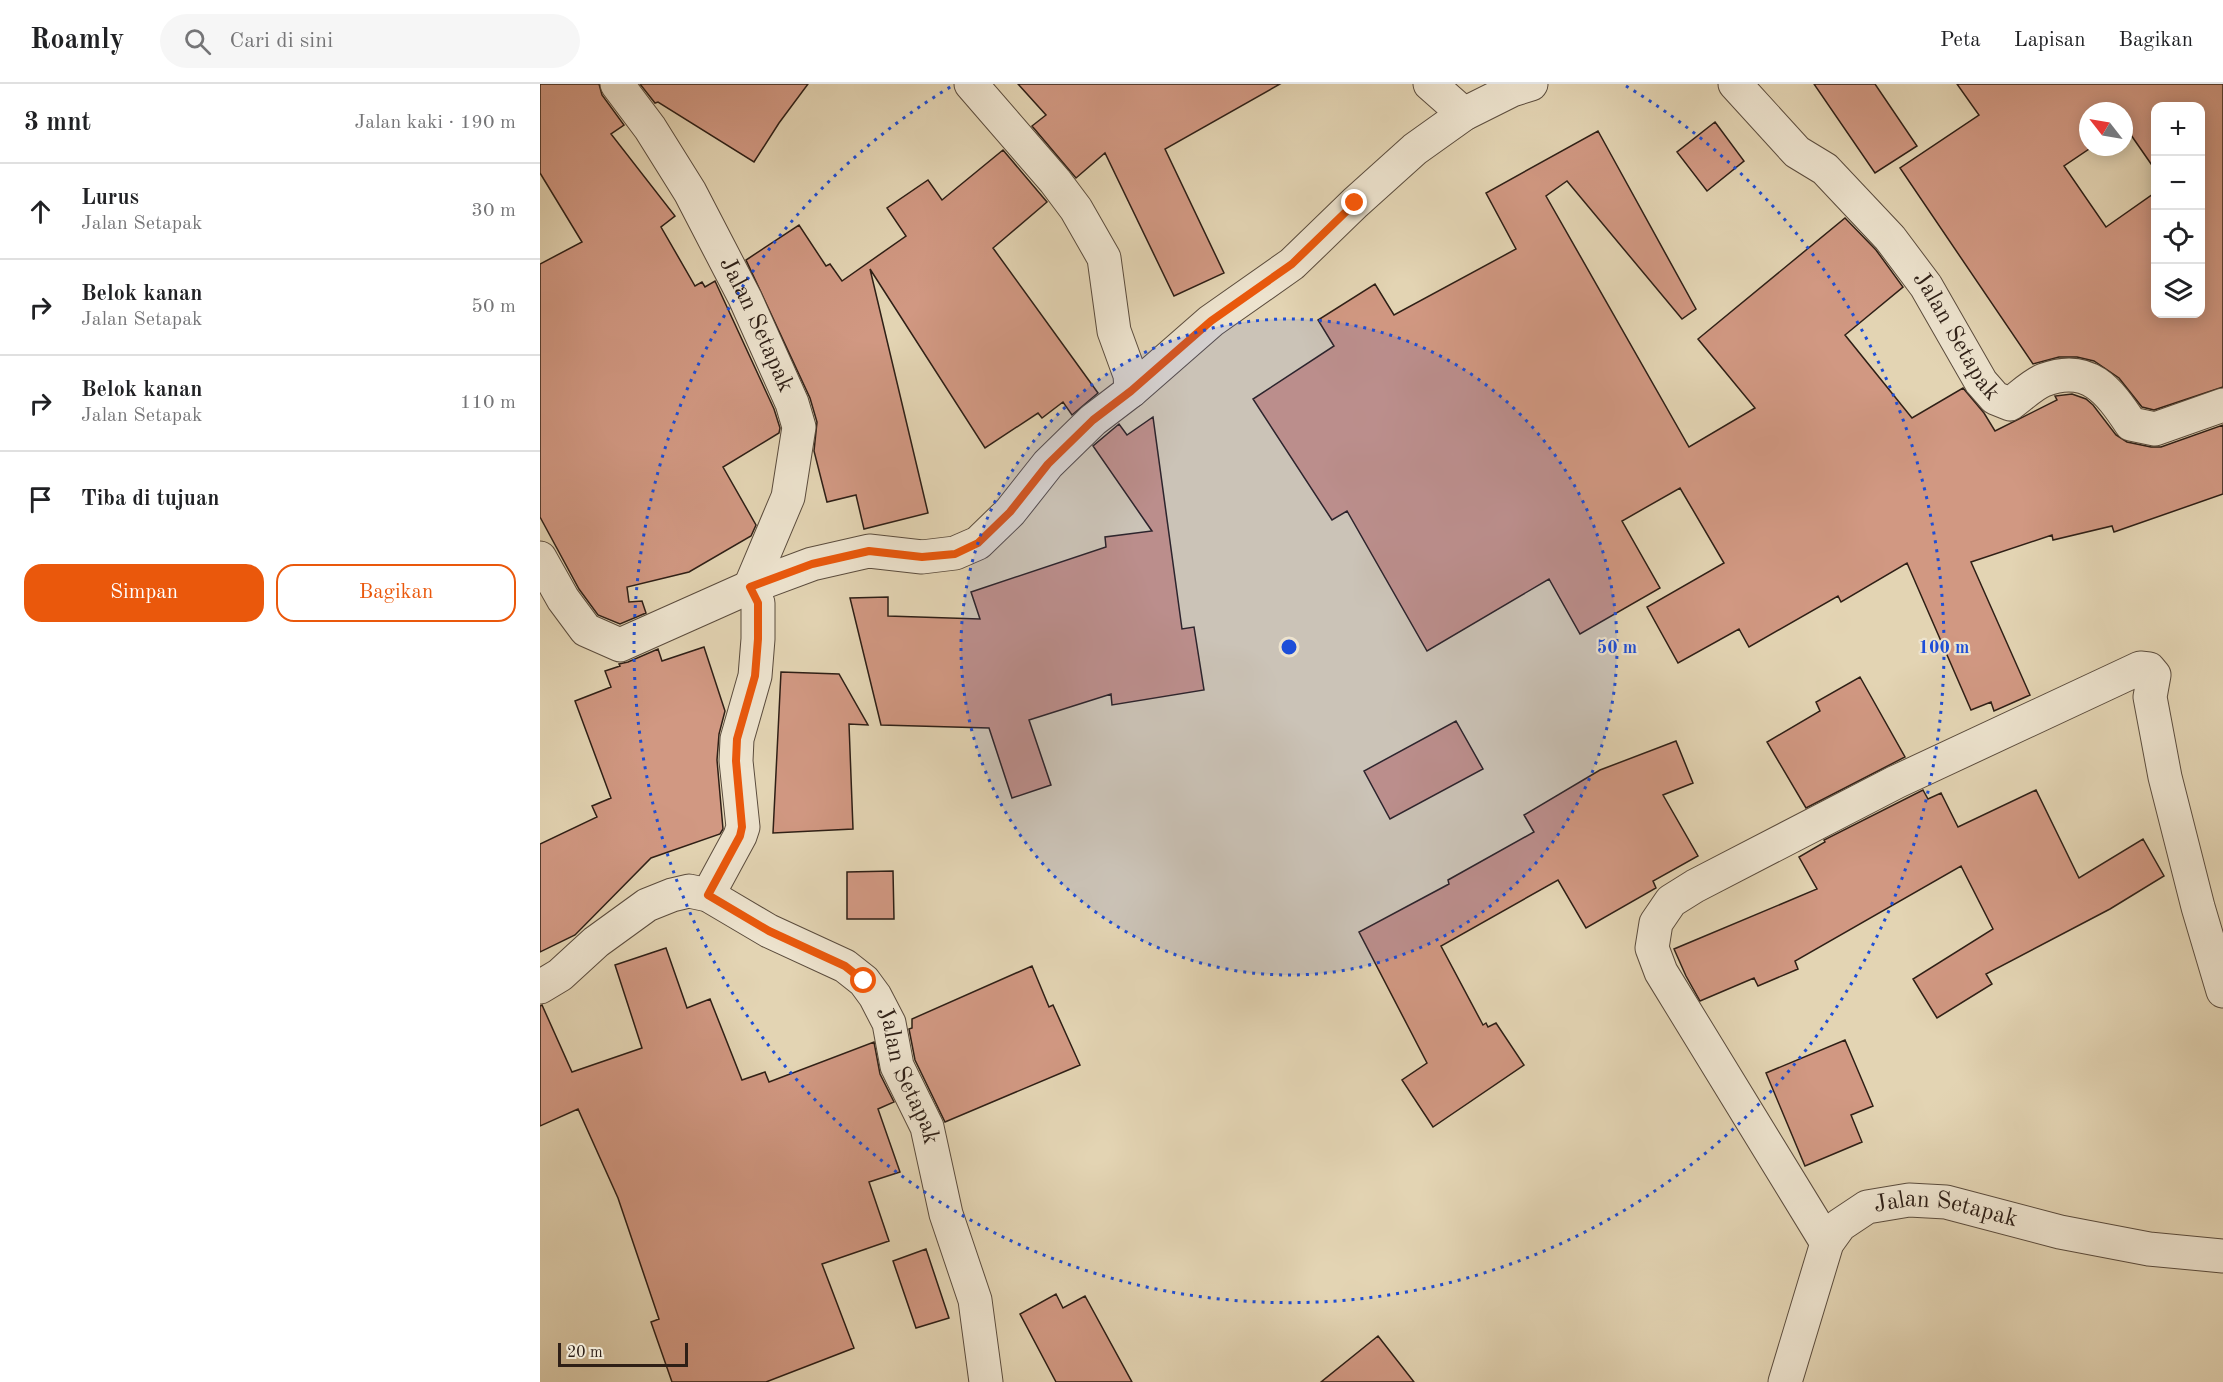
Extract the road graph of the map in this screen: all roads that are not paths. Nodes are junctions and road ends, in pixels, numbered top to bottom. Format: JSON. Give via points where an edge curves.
{"nodes":[{"id":1,"x":618,"y":84,"type":"edge"},
{"id":2,"x":971,"y":84,"type":"edge"},
{"id":3,"x":1430,"y":84,"type":"edge"},
{"id":4,"x":1531,"y":84,"type":"edge"},
{"id":5,"x":1735,"y":84,"type":"edge"},
{"id":6,"x":1464,"y":114,"type":"junction"},
{"id":7,"x":1131,"y":391,"type":"junction"},
{"id":8,"x":2223,"y":405,"type":"edge"},
{"id":9,"x":540,"y":558,"type":"edge"},
{"id":10,"x":750,"y":587,"type":"junction"},
{"id":11,"x":708,"y":895,"type":"junction"},
{"id":12,"x":540,"y":987,"type":"edge"},
{"id":13,"x":2223,"y":992,"type":"edge"},
{"id":14,"x":1827,"y":1243,"type":"junction"},
{"id":15,"x":2223,"y":1256,"type":"edge"},
{"id":16,"x":986,"y":1382,"type":"edge"},
{"id":17,"x":1785,"y":1382,"type":"edge"}],
"edges":[{"from":1,"to":10,"type":"street","name":"Jalan Setapak","via":[[690,192],[745,298],[799,427],[788,497]]},
{"from":2,"to":7,"type":"street","via":[[1055,181],[1104,258],[1114,332],[1130,375]]},
{"from":3,"to":6,"type":"street"},
{"from":4,"to":6,"type":"street"},
{"from":5,"to":8,"type":"street","name":"Jalan Setapak","via":[[1797,152],[1825,169],[1890,238],[1926,286],[1981,382],[1995,398],[2010,404],[2043,380],[2070,374],[2084,376],[2104,387],[2131,424],[2155,429]]},
{"from":6,"to":7,"type":"street","via":[[1415,149],[1292,264],[1211,321]]},
{"from":7,"to":10,"type":"street","via":[[1093,420],[1048,464],[1010,512],[978,543],[955,554],[922,557],[869,551],[812,564]]},
{"from":9,"to":10,"type":"street","via":[[586,630],[620,645]]},
{"from":10,"to":11,"type":"street","via":[[758,603],[758,639],[755,676],[737,739],[742,827]]},
{"from":11,"to":12,"type":"street","via":[[689,891],[647,905]]},
{"from":11,"to":16,"type":"street","name":"Jalan Setapak","via":[[769,931],[845,966],[875,996],[889,1023],[897,1066],[927,1127],[946,1214],[975,1300]]},
{"from":13,"to":14,"type":"street","via":[[2165,777],[2150,697],[2154,675],[2149,669],[2140,668],[1896,782],[1671,901],[1656,923],[1652,948],[1661,972]]},
{"from":14,"to":15,"type":"street","name":"Jalan Setapak","via":[[1840,1225],[1867,1207],[1909,1200],[1946,1202],[2060,1232],[2149,1249]]},
{"from":14,"to":17,"type":"street","name":"Jalan Setapak"}]}
